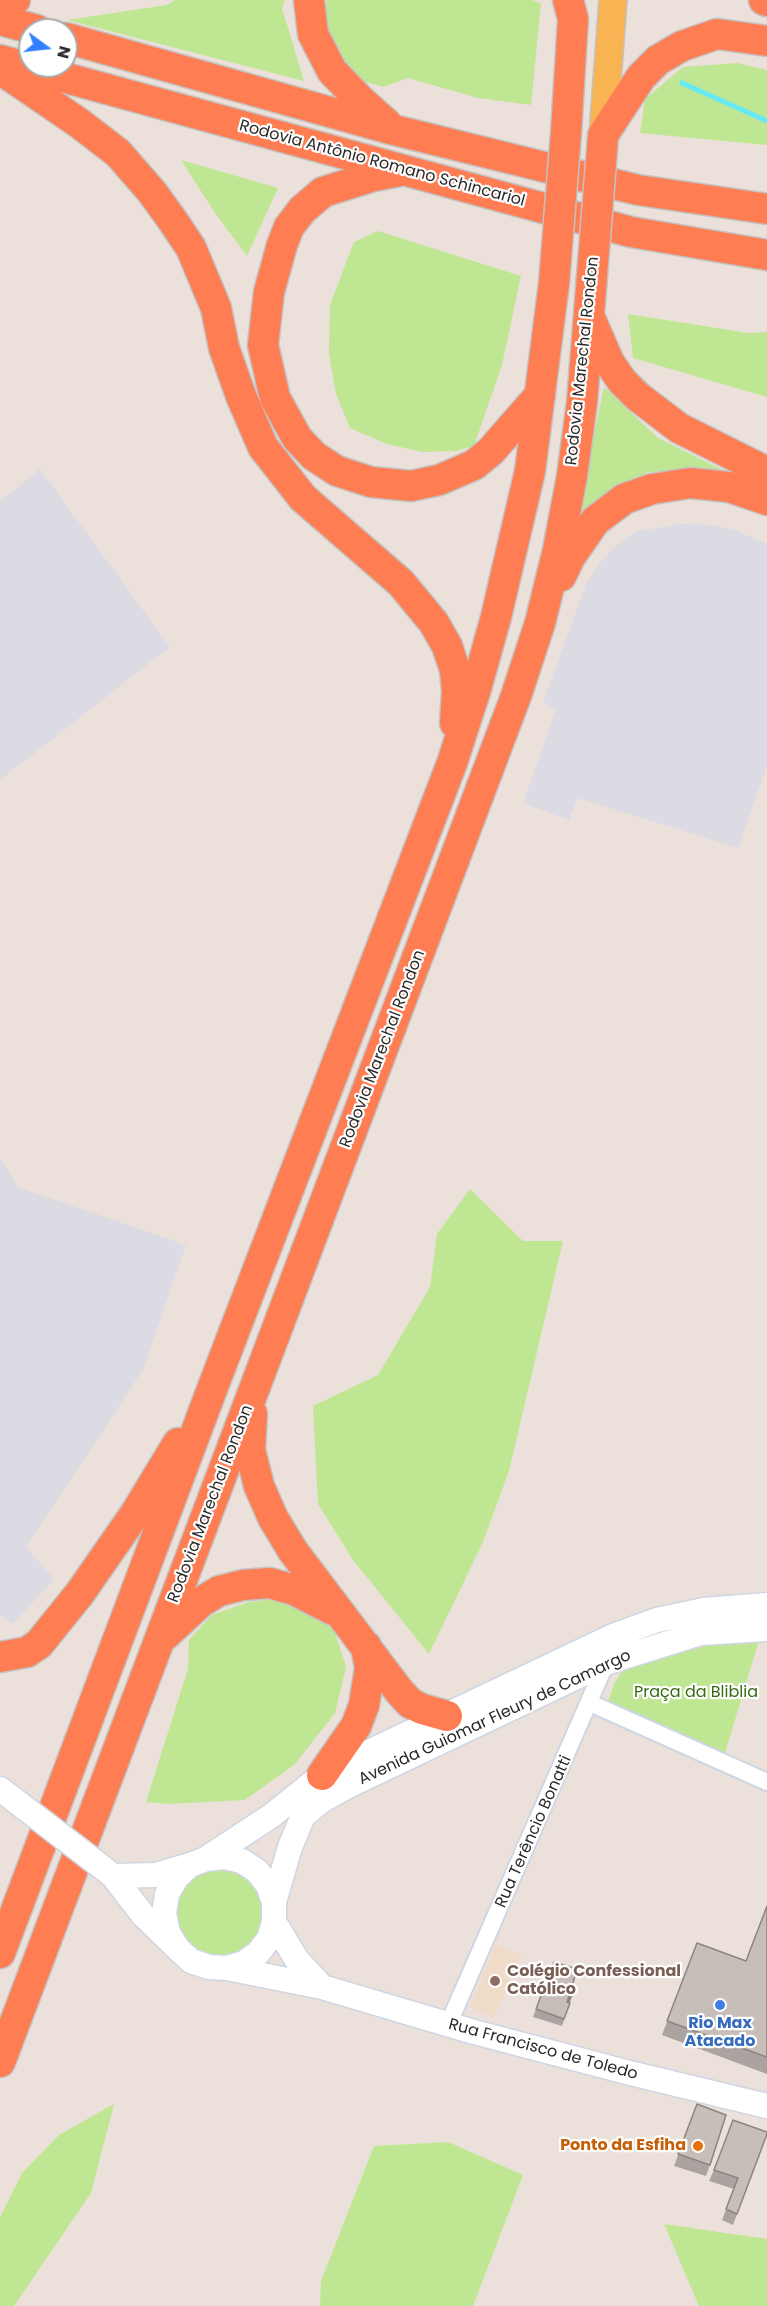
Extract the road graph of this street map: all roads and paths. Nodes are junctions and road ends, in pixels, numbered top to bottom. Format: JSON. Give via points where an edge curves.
{"nodes":[{"id":1,"x":0,"y":0,"type":"edge"},
{"id":2,"x":15,"y":0,"type":"edge"},
{"id":3,"x":309,"y":0,"type":"edge"},
{"id":4,"x":613,"y":0,"type":"edge"},
{"id":5,"x":572,"y":6,"type":"edge"},
{"id":6,"x":0,"y":20,"type":"edge"},
{"id":7,"x":18,"y":25,"type":"edge"},
{"id":8,"x":78,"y":41,"type":"edge"},
{"id":9,"x":767,"y":41,"type":"edge"},
{"id":10,"x":0,"y":60,"type":"edge"},
{"id":11,"x":0,"y":69,"type":"edge"},
{"id":12,"x":394,"y":129,"type":"junction"},
{"id":13,"x":603,"y":142,"type":"junction"},
{"id":14,"x":403,"y":170,"type":"junction"},
{"id":15,"x":767,"y":208,"type":"edge"},
{"id":16,"x":767,"y":255,"type":"edge"},
{"id":17,"x":590,"y":302,"type":"junction"},
{"id":18,"x":540,"y":394,"type":"junction"},
{"id":19,"x":767,"y":471,"type":"edge"},
{"id":20,"x":767,"y":500,"type":"edge"},
{"id":21,"x":540,"y":623,"type":"junction"},
{"id":22,"x":452,"y":763,"type":"junction"},
{"id":23,"x":214,"y":1384,"type":"junction"},
{"id":24,"x":253,"y":1393,"type":"junction"},
{"id":25,"x":767,"y":1605,"type":"edge"},
{"id":26,"x":339,"y":1614,"type":"junction"},
{"id":27,"x":767,"y":1629,"type":"edge"},
{"id":28,"x":612,"y":1636,"type":"junction"},
{"id":29,"x":160,"y":1640,"type":"junction"},
{"id":30,"x":366,"y":1646,"type":"junction"},
{"id":31,"x":0,"y":1657,"type":"edge"},
{"id":32,"x":608,"y":1662,"type":"junction"},
{"id":33,"x":590,"y":1703,"type":"junction"},
{"id":34,"x":447,"y":1716,"type":"junction"},
{"id":35,"x":324,"y":1771,"type":"junction"},
{"id":36,"x":767,"y":1782,"type":"edge"},
{"id":37,"x":6,"y":1791,"type":"edge"},
{"id":38,"x":302,"y":1817,"type":"junction"},
{"id":39,"x":198,"y":1862,"type":"junction"},
{"id":40,"x":108,"y":1872,"type":"junction"},
{"id":41,"x":274,"y":1912,"type":"junction"},
{"id":42,"x":178,"y":1949,"type":"junction"},
{"id":43,"x":0,"y":1953,"type":"edge"},
{"id":44,"x":227,"y":1968,"type":"junction"},
{"id":45,"x":322,"y":1987,"type":"junction"},
{"id":46,"x":448,"y":2025,"type":"junction"},
{"id":47,"x":0,"y":2062,"type":"edge"},
{"id":48,"x":767,"y":2106,"type":"edge"}],
"edges":[{"from":1,"to":2,"type":"highway"},
{"from":3,"to":12,"type":"highway","via":[[313,34],[332,71]]},
{"from":4,"to":13,"type":"main road","name":"Rodovia Marechal Rondon"},
{"from":5,"to":18,"type":"highway","bridge":true,"via":[[554,282]]},
{"from":6,"to":7,"type":"highway"},
{"from":8,"to":12,"type":"highway"},
{"from":9,"to":13,"type":"highway","via":[[717,34],[682,46],[658,60],[641,77]]},
{"from":10,"to":14,"type":"highway","name":"Rodovia Antônio Romano Schincariol"},
{"from":11,"to":22,"type":"highway","via":[[118,153],[174,221],[216,308],[228,358],[263,447],[303,498],[401,583],[434,623],[447,646],[457,691]]},
{"from":12,"to":15,"type":"highway","via":[[638,190]]},
{"from":13,"to":17,"type":"highway","name":"Rodovia Marechal Rondon","bridge":true},
{"from":14,"to":16,"type":"highway","name":"Rodovia Antônio Romano Schincariol","via":[[631,232]]},
{"from":14,"to":18,"type":"highway","via":[[323,192],[289,227],[268,292],[263,345],[275,398],[297,438],[314,456],[337,471],[371,483],[411,486],[439,480],[474,465]]},
{"from":17,"to":19,"type":"highway","via":[[609,362],[637,396],[679,428]]},
{"from":17,"to":21,"type":"highway","name":"Rodovia Marechal Rondon","via":[[572,476]]},
{"from":18,"to":22,"type":"highway","via":[[530,471],[508,570]]},
{"from":20,"to":21,"type":"highway","via":[[729,487],[690,483],[652,489],[624,499],[595,521],[570,557]]},
{"from":21,"to":24,"type":"highway","name":"Rodovia Marechal Rondon","via":[[487,776]]},
{"from":22,"to":23,"type":"highway"},
{"from":23,"to":31,"type":"highway","via":[[135,1514],[80,1593],[39,1644],[27,1652]]},
{"from":23,"to":43,"type":"highway"},
{"from":24,"to":26,"type":"highway","via":[[250,1450],[259,1486],[293,1551]]},
{"from":24,"to":29,"type":"highway","name":"Rodovia Marechal Rondon"},
{"from":25,"to":28,"type":"street","via":[[704,1610],[657,1620]]},
{"from":26,"to":29,"type":"highway","via":[[294,1590],[270,1583],[243,1584],[219,1591],[201,1602]]},
{"from":26,"to":30,"type":"highway"},
{"from":27,"to":32,"type":"street","name":"Avenida Guiomar Fleury de Camargo","via":[[700,1633]]},
{"from":28,"to":32,"type":"street","name":"Rua Terêncio Bonatti"},
{"from":28,"to":34,"type":"street"},
{"from":29,"to":47,"type":"highway","name":"Rodovia Marechal Rondon"},
{"from":30,"to":34,"type":"highway","via":[[410,1703]]},
{"from":30,"to":35,"type":"highway","via":[[370,1668],[364,1705],[356,1726]]},
{"from":32,"to":33,"type":"street","name":"Rua Terêncio Bonatti"},
{"from":32,"to":38,"type":"street","name":"Avenida Guiomar Fleury de Camargo","via":[[346,1786]]},
{"from":33,"to":36,"type":"street"},
{"from":33,"to":46,"type":"street","name":"Rua Terêncio Bonatti"},
{"from":34,"to":35,"type":"street"},
{"from":35,"to":38,"type":"street","name":"Avenida Guiomar Fleury de Camargo"},
{"from":35,"to":39,"type":"street","via":[[271,1816]]},
{"from":37,"to":40,"type":"street","bridge":true},
{"from":38,"to":41,"type":"street","name":"Avenida Guiomar Fleury de Camargo","via":[[290,1847]]},
{"from":39,"to":40,"type":"street","via":[[156,1875]]},
{"from":39,"to":41,"type":"street","via":[[224,1857],[242,1861],[268,1885]]},
{"from":39,"to":42,"type":"street","via":[[177,1877],[167,1894],[164,1914],[168,1933]]},
{"from":40,"to":42,"type":"street","via":[[143,1915]]},
{"from":41,"to":44,"type":"street","via":[[269,1939],[258,1953]]},
{"from":41,"to":45,"type":"street","via":[[297,1960]]},
{"from":42,"to":44,"type":"street","via":[[209,1967]]},
{"from":44,"to":45,"type":"street","name":"Rua Francisco de Toledo"},
{"from":45,"to":46,"type":"street","name":"Rua Francisco de Toledo"},
{"from":46,"to":48,"type":"street","name":"Rua Francisco de Toledo"}]}
